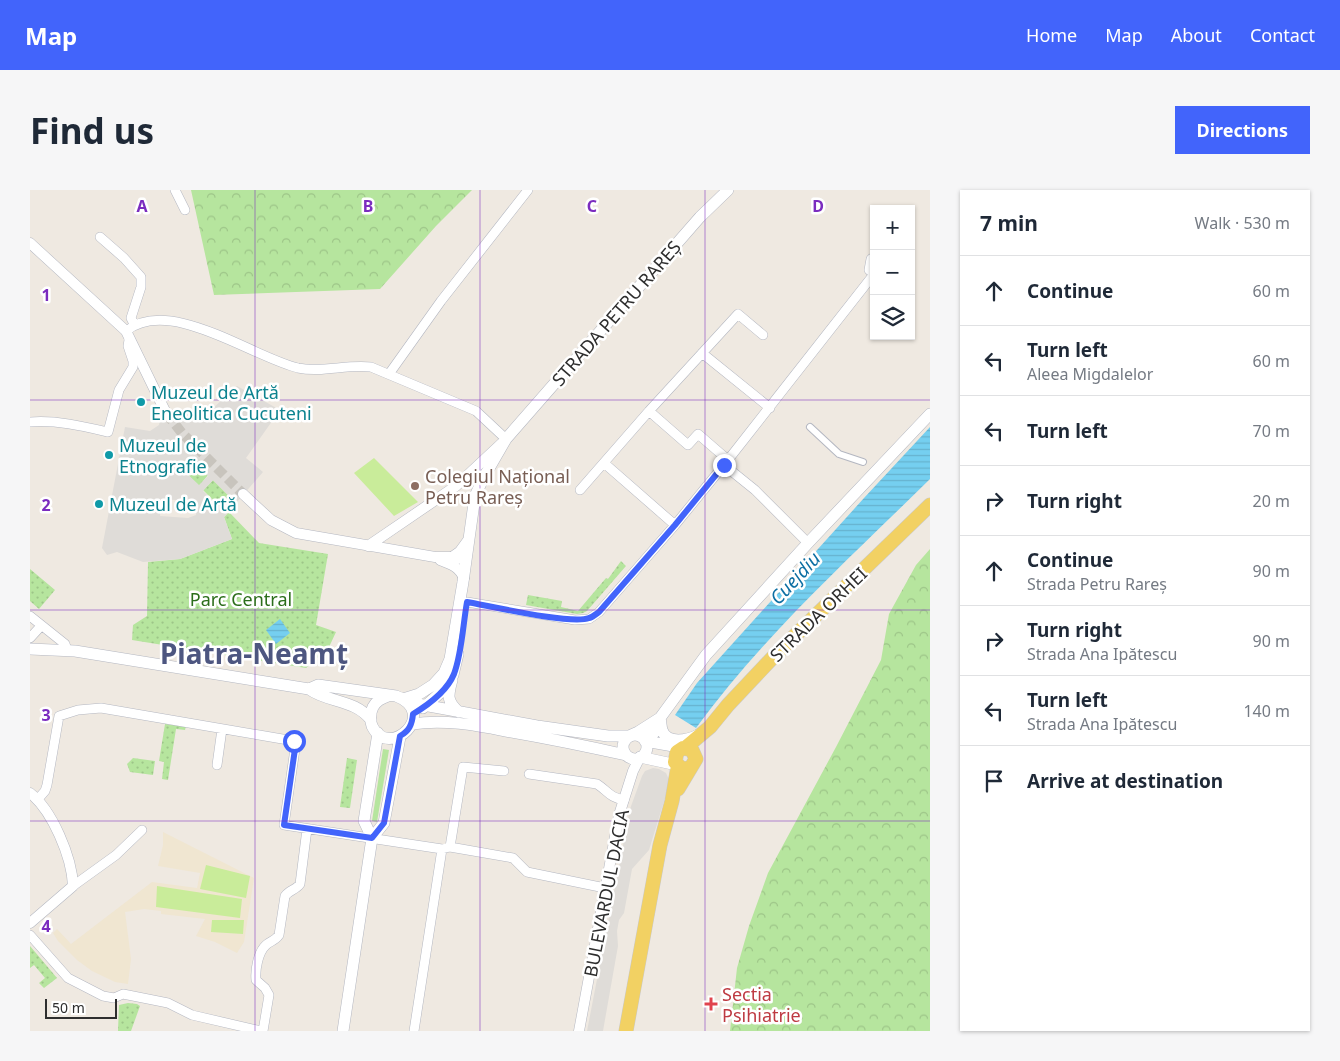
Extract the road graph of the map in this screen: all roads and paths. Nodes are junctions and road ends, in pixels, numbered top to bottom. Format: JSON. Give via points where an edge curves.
{"nodes":[{"id":1,"x":175,"y":190,"type":"edge"},
{"id":2,"x":528,"y":190,"type":"edge"},
{"id":3,"x":728,"y":190,"type":"edge"},
{"id":4,"x":185,"y":210,"type":"dead end"},
{"id":5,"x":100,"y":237,"type":"dead end"},
{"id":6,"x":30,"y":243,"type":"edge"},
{"id":7,"x":870,"y":279,"type":"edge"},
{"id":8,"x":130,"y":331,"type":"junction"},
{"id":9,"x":763,"y":335,"type":"dead end"},
{"id":10,"x":702,"y":352,"type":"junction"},
{"id":11,"x":389,"y":374,"type":"junction"},
{"id":12,"x":770,"y":408,"type":"junction"},
{"id":13,"x":649,"y":411,"type":"junction"},
{"id":14,"x":166,"y":413,"type":"tunnel mouth"},
{"id":15,"x":930,"y":414,"type":"edge"},
{"id":16,"x":30,"y":422,"type":"edge"},
{"id":17,"x":810,"y":427,"type":"dead end"},
{"id":18,"x":506,"y":439,"type":"junction"},
{"id":19,"x":726,"y":462,"type":"junction"},
{"id":20,"x":863,"y":462,"type":"dead end"},
{"id":21,"x":604,"y":463,"type":"junction"},
{"id":22,"x":580,"y":490,"type":"dead end"},
{"id":23,"x":243,"y":494,"type":"tunnel mouth"},
{"id":24,"x":930,"y":505,"type":"edge"},
{"id":25,"x":675,"y":525,"type":"junction"},
{"id":26,"x":468,"y":541,"type":"junction"},
{"id":27,"x":808,"y":543,"type":"junction"},
{"id":28,"x":368,"y":546,"type":"junction"},
{"id":29,"x":435,"y":557,"type":"junction"},
{"id":30,"x":453,"y":557,"type":"junction"},
{"id":31,"x":466,"y":564,"type":"junction"},
{"id":32,"x":464,"y":578,"type":"junction"},
{"id":33,"x":467,"y":602,"type":"junction"},
{"id":34,"x":30,"y":616,"type":"edge"},
{"id":35,"x":41,"y":626,"type":"junction"},
{"id":36,"x":30,"y":638,"type":"edge"},
{"id":37,"x":30,"y":649,"type":"edge"},
{"id":38,"x":67,"y":650,"type":"junction"},
{"id":39,"x":453,"y":675,"type":"junction"},
{"id":40,"x":309,"y":689,"type":"junction"},
{"id":41,"x":388,"y":696,"type":"junction"},
{"id":42,"x":405,"y":700,"type":"junction"},
{"id":43,"x":427,"y":705,"type":"junction"},
{"id":44,"x":459,"y":712,"type":"junction"},
{"id":45,"x":660,"y":718,"type":"junction"},
{"id":46,"x":412,"y":719,"type":"junction"},
{"id":47,"x":370,"y":720,"type":"junction"},
{"id":48,"x":710,"y":727,"type":"junction"},
{"id":49,"x":222,"y":729,"type":"junction"},
{"id":50,"x":378,"y":733,"type":"junction"},
{"id":51,"x":400,"y":736,"type":"junction"},
{"id":52,"x":629,"y":736,"type":"junction"},
{"id":53,"x":645,"y":741,"type":"junction"},
{"id":54,"x":688,"y":751,"type":"junction"},
{"id":55,"x":626,"y":755,"type":"junction"},
{"id":56,"x":640,"y":757,"type":"junction"},
{"id":57,"x":217,"y":765,"type":"dead end"},
{"id":58,"x":681,"y":767,"type":"junction"},
{"id":59,"x":504,"y":771,"type":"dead end"},
{"id":60,"x":633,"y":771,"type":"junction"},
{"id":61,"x":529,"y":774,"type":"dead end"},
{"id":62,"x":34,"y":796,"type":"edge"},
{"id":63,"x":624,"y":800,"type":"junction"},
{"id":64,"x":307,"y":829,"type":"junction"},
{"id":65,"x":142,"y":830,"type":"dead end"},
{"id":66,"x":375,"y":834,"type":"junction"},
{"id":67,"x":446,"y":848,"type":"junction"},
{"id":68,"x":73,"y":886,"type":"junction"},
{"id":69,"x":605,"y":888,"type":"junction"},
{"id":70,"x":30,"y":923,"type":"edge"},
{"id":71,"x":30,"y":936,"type":"edge"},
{"id":72,"x":262,"y":1031,"type":"edge"},
{"id":73,"x":343,"y":1031,"type":"edge"},
{"id":74,"x":414,"y":1031,"type":"edge"},
{"id":75,"x":579,"y":1031,"type":"edge"},
{"id":76,"x":626,"y":1031,"type":"edge"}],
"edges":[{"from":1,"to":4,"type":"street"},
{"from":2,"to":11,"type":"street","via":[[441,301]]},
{"from":3,"to":18,"type":"main road","name":"STRADA PETRU RAREȘ","via":[[700,217]]},
{"from":5,"to":8,"type":"street","via":[[141,277]]},
{"from":6,"to":8,"type":"street"},
{"from":7,"to":12,"type":"street"},
{"from":8,"to":11,"type":"street","via":[[150,320],[184,324],[300,368],[358,366]]},
{"from":8,"to":14,"type":"street"},
{"from":8,"to":16,"type":"street","via":[[128,346],[133,367],[119,390],[108,432],[63,422]]},
{"from":9,"to":10,"type":"street","via":[[738,314]]},
{"from":10,"to":12,"type":"street"},
{"from":10,"to":13,"type":"street"},
{"from":11,"to":18,"type":"street","via":[[476,411]]},
{"from":12,"to":19,"type":"street"},
{"from":13,"to":19,"type":"street","via":[[688,445],[698,434]]},
{"from":13,"to":21,"type":"street"},
{"from":15,"to":27,"type":"main road"},
{"from":17,"to":20,"type":"street","via":[[839,454]]},
{"from":18,"to":26,"type":"main road","name":"STRADA PETRU RAREȘ","via":[[475,496]]},
{"from":18,"to":28,"type":"street","name":"STRADA PETRU RAREȘ","via":[[456,486]]},
{"from":19,"to":25,"type":"street"},
{"from":19,"to":27,"type":"street"},
{"from":21,"to":22,"type":"street"},
{"from":21,"to":25,"type":"street"},
{"from":23,"to":28,"type":"street","via":[[271,520],[296,533]]},
{"from":24,"to":48,"type":"main road","name":"STRADA ORHEI","via":[[777,653]]},
{"from":25,"to":33,"type":"street","via":[[599,612],[589,619],[557,618]]},
{"from":26,"to":30,"type":"main road"},
{"from":26,"to":31,"type":"main road","name":"STRADA PETRU RAREȘ"},
{"from":27,"to":45,"type":"main road","via":[[706,656]]},
{"from":28,"to":29,"type":"street"},
{"from":29,"to":30,"type":"street"},
{"from":29,"to":32,"type":"street","via":[[455,565]]},
{"from":30,"to":31,"type":"street"},
{"from":31,"to":32,"type":"main road","name":"STRADA PETRU RAREȘ"},
{"from":31,"to":33,"type":"main road","name":"STRADA PETRU RAREȘ","via":[[470,571]]},
{"from":32,"to":42,"type":"main road","name":"STRADA PETRU RAREȘ","via":[[448,664],[433,685]]},
{"from":33,"to":39,"type":"main road","name":"STRADA PETRU RAREȘ"},
{"from":34,"to":35,"type":"street"},
{"from":35,"to":36,"type":"street"},
{"from":35,"to":38,"type":"street","via":[[65,644]]},
{"from":37,"to":38,"type":"main road"},
{"from":38,"to":40,"type":"main road"},
{"from":39,"to":43,"type":"main road","name":"STRADA PETRU RAREȘ"},
{"from":39,"to":44,"type":"main road","via":[[449,698]]},
{"from":40,"to":41,"type":"main road","via":[[318,685]]},
{"from":40,"to":47,"type":"main road","via":[[358,708]]},
{"from":41,"to":42,"type":"main road"},
{"from":41,"to":47,"type":"main road","via":[[372,707]]},
{"from":42,"to":43,"type":"main road"},
{"from":42,"to":46,"type":"main road"},
{"from":43,"to":44,"type":"main road"},
{"from":43,"to":46,"type":"main road","name":"STRADA PETRU RAREȘ"},
{"from":44,"to":52,"type":"main road","via":[[565,730]]},
{"from":45,"to":48,"type":"main road","via":[[664,735],[675,740],[693,737]]},
{"from":45,"to":52,"type":"main road"},
{"from":45,"to":53,"type":"main road","via":[[654,733]]},
{"from":46,"to":51,"type":"main road","via":[[409,729]]},
{"from":46,"to":55,"type":"main road","via":[[478,726]]},
{"from":47,"to":50,"type":"main road"},
{"from":48,"to":54,"type":"main road","name":"STRADA ORHEI"},
{"from":49,"to":57,"type":"street"},
{"from":49,"to":62,"type":"street","via":[[101,708],[59,716],[48,785],[46,791]]},
{"from":49,"to":64,"type":"street","via":[[296,742],[284,825]]},
{"from":50,"to":51,"type":"main road","via":[[388,738]]},
{"from":50,"to":66,"type":"main road","via":[[364,821]]},
{"from":51,"to":66,"type":"main road","via":[[384,823]]},
{"from":52,"to":53,"type":"main road","via":[[636,735]]},
{"from":52,"to":55,"type":"main road","via":[[623,745]]},
{"from":53,"to":54,"type":"main road"},
{"from":53,"to":56,"type":"main road","via":[[645,752]]},
{"from":54,"to":58,"type":"main road","via":[[676,755]]},
{"from":54,"to":58,"type":"main road","via":[[696,762]]},
{"from":55,"to":56,"type":"main road"},
{"from":55,"to":60,"type":"street"},
{"from":56,"to":58,"type":"main road"},
{"from":56,"to":60,"type":"street","name":"BULEVARDUL DACIA"},
{"from":58,"to":76,"type":"main road","via":[[660,845]]},
{"from":59,"to":67,"type":"street","via":[[464,767]]},
{"from":60,"to":63,"type":"street","name":"BULEVARDUL DACIA"},
{"from":61,"to":63,"type":"street","via":[[597,784],[612,797]]},
{"from":62,"to":68,"type":"street","via":[[45,807],[66,851]]},
{"from":63,"to":69,"type":"street","name":"BULEVARDUL DACIA"},
{"from":64,"to":66,"type":"street"},
{"from":64,"to":72,"type":"street","via":[[300,884],[285,896],[279,936],[264,946],[257,966],[256,980],[269,995]]},
{"from":65,"to":68,"type":"street","via":[[116,855]]},
{"from":66,"to":67,"type":"street"},
{"from":66,"to":73,"type":"main road"},
{"from":67,"to":69,"type":"street","via":[[513,858],[527,872]]},
{"from":67,"to":74,"type":"street"},
{"from":68,"to":70,"type":"street"},
{"from":69,"to":75,"type":"street","name":"BULEVARDUL DACIA"},
{"from":71,"to":72,"type":"street","via":[[68,978],[103,996],[114,998],[124,994],[168,1003],[192,1015]]}]}
